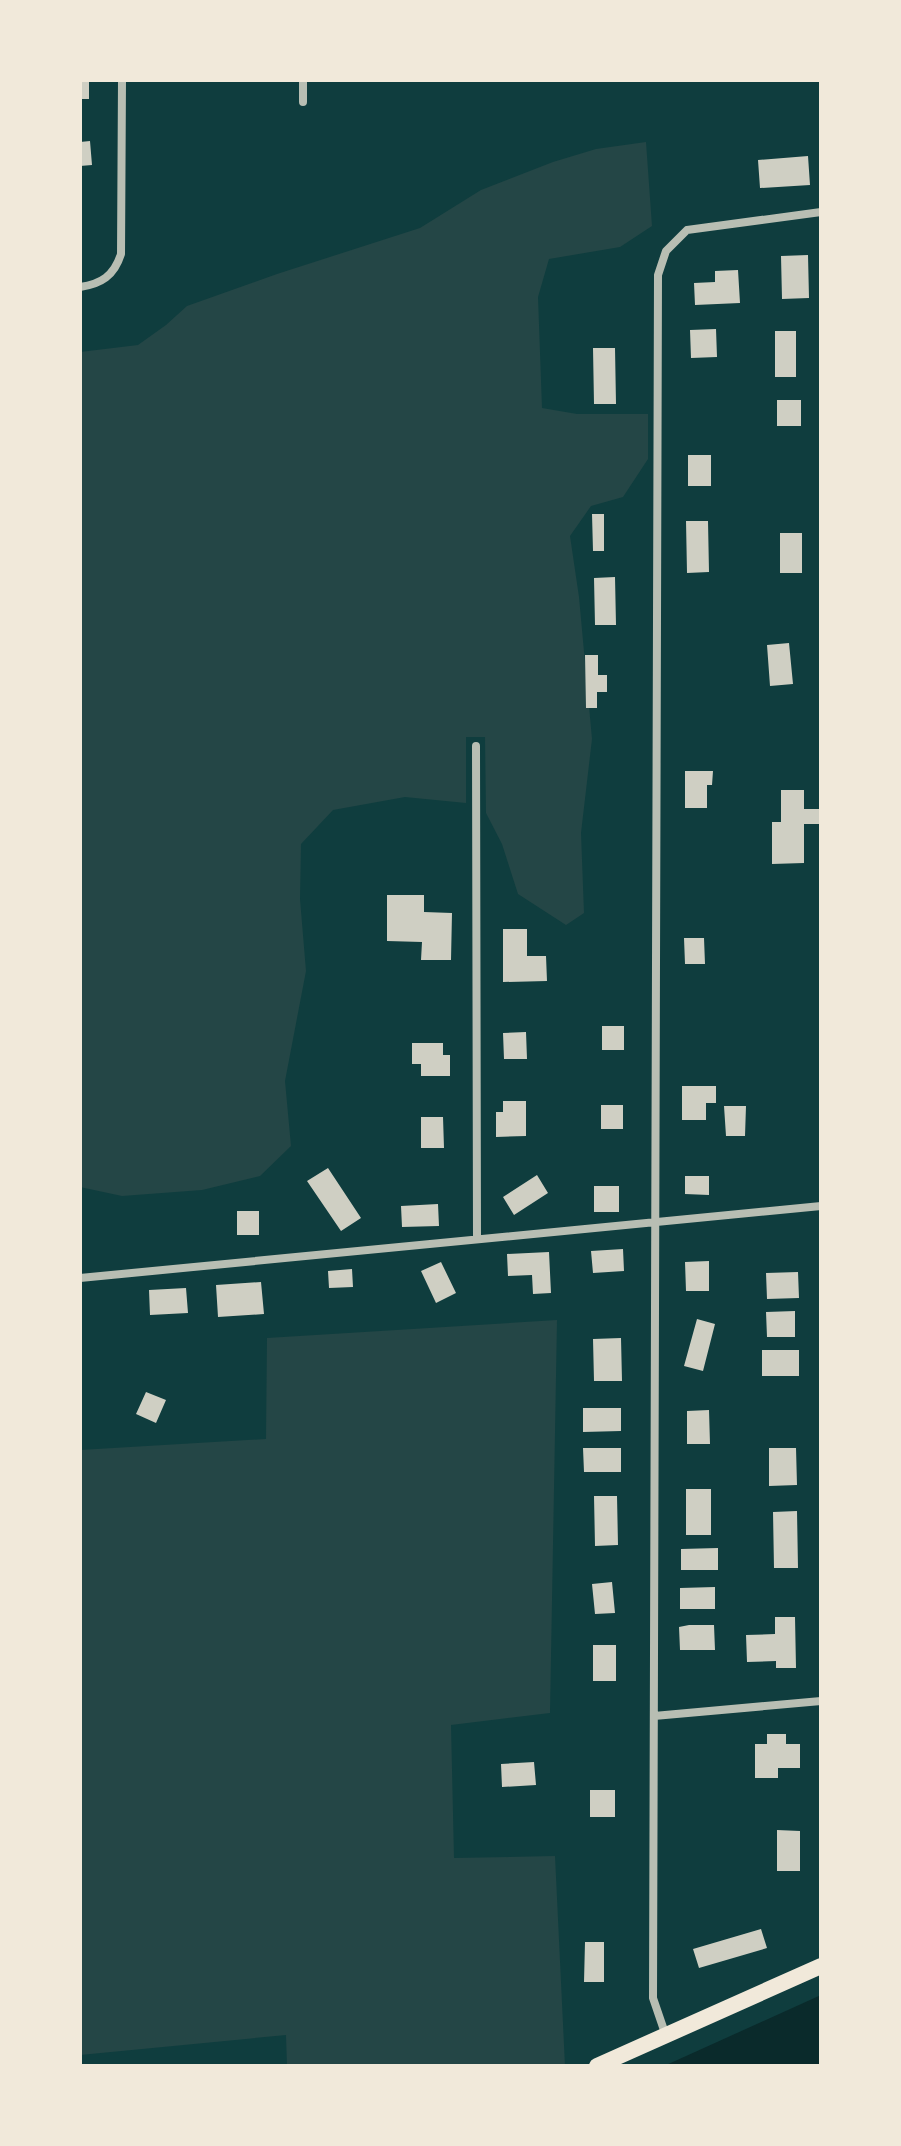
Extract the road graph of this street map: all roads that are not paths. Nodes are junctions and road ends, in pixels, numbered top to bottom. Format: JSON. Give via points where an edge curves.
{"nodes":[{"id":1,"x":122,"y":80,"type":"edge"},
{"id":2,"x":303,"y":80,"type":"edge"},
{"id":3,"x":303,"y":102,"type":"dead end"},
{"id":4,"x":821,"y":212,"type":"edge"},
{"id":5,"x":80,"y":287,"type":"edge"},
{"id":6,"x":476,"y":746,"type":"dead end"},
{"id":7,"x":821,"y":1206,"type":"edge"},
{"id":8,"x":655,"y":1223,"type":"junction"},
{"id":9,"x":477,"y":1239,"type":"junction"},
{"id":10,"x":80,"y":1278,"type":"edge"},
{"id":11,"x":821,"y":1701,"type":"edge"},
{"id":12,"x":654,"y":1716,"type":"junction"},
{"id":13,"x":821,"y":1966,"type":"edge"},
{"id":14,"x":666,"y":2036,"type":"junction"},
{"id":15,"x":597,"y":2066,"type":"edge"}],
"edges":[{"from":1,"to":5,"type":"street","via":[[121,254],[109,276]]},
{"from":2,"to":3,"type":"street"},
{"from":4,"to":8,"type":"street","via":[[687,230],[666,251],[658,275]]},
{"from":6,"to":9,"type":"street"},
{"from":7,"to":8,"type":"street"},
{"from":8,"to":9,"type":"street"},
{"from":8,"to":12,"type":"street"},
{"from":9,"to":10,"type":"street"},
{"from":11,"to":12,"type":"street"},
{"from":12,"to":14,"type":"street","via":[[653,1998]]},
{"from":13,"to":14,"type":"main road"},
{"from":14,"to":15,"type":"main road"}]}
